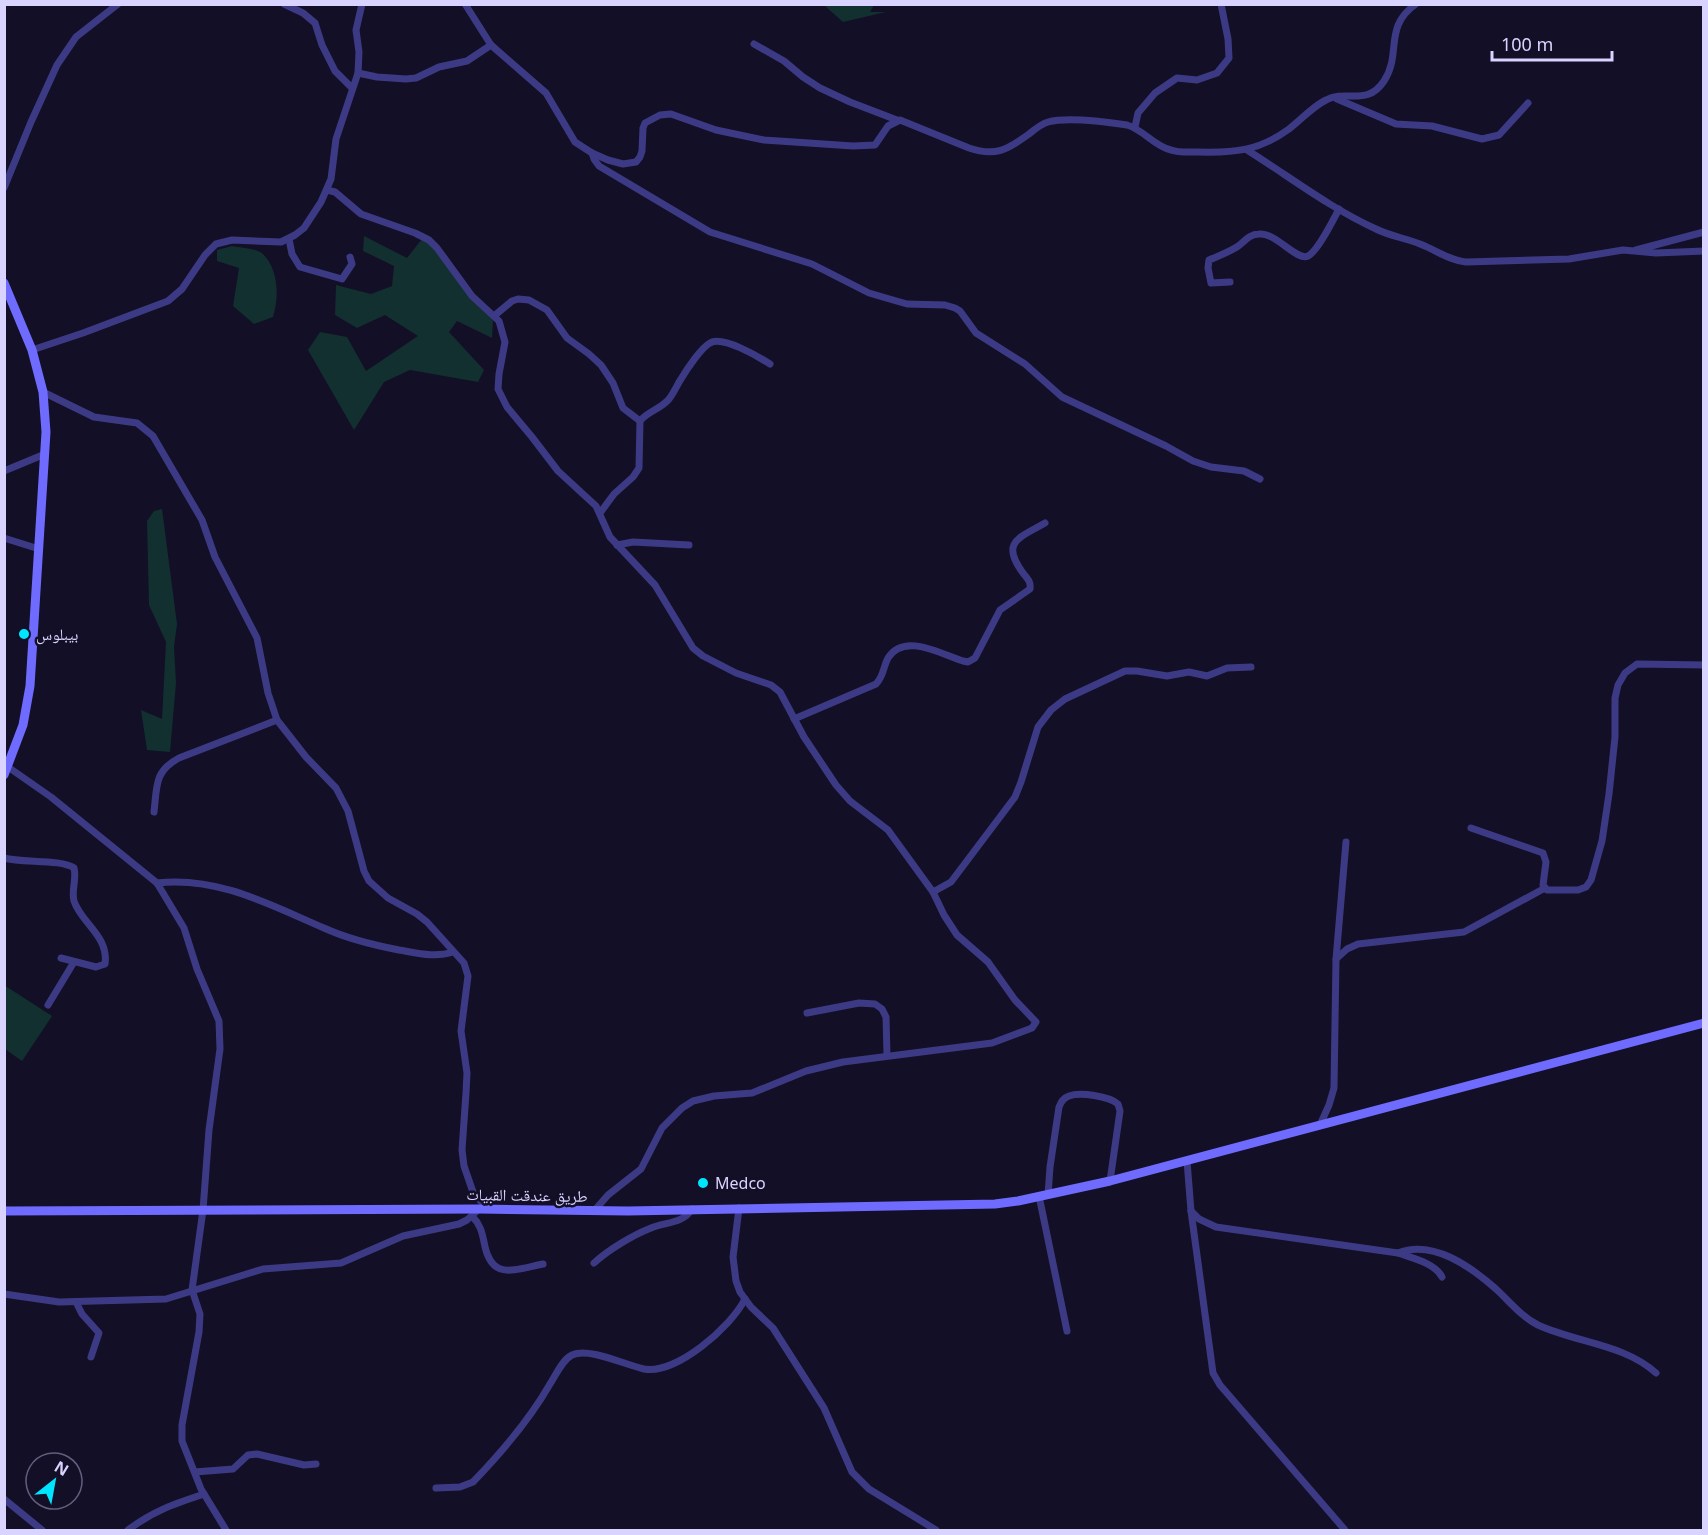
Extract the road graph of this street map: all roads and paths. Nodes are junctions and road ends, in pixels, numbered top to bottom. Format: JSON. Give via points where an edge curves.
{"nodes":[{"id":1,"x":118,"y":4,"type":"edge"},
{"id":2,"x":284,"y":4,"type":"edge"},
{"id":3,"x":362,"y":4,"type":"edge"},
{"id":4,"x":465,"y":4,"type":"edge"},
{"id":5,"x":1221,"y":4,"type":"edge"},
{"id":6,"x":1416,"y":4,"type":"edge"},
{"id":7,"x":490,"y":45,"type":"junction"},
{"id":8,"x":754,"y":45,"type":"dead end"},
{"id":9,"x":358,"y":73,"type":"junction"},
{"id":10,"x":352,"y":88,"type":"junction"},
{"id":11,"x":1334,"y":98,"type":"junction"},
{"id":12,"x":1528,"y":103,"type":"dead end"},
{"id":13,"x":897,"y":120,"type":"junction"},
{"id":14,"x":1135,"y":127,"type":"junction"},
{"id":15,"x":1247,"y":150,"type":"junction"},
{"id":16,"x":592,"y":153,"type":"junction"},
{"id":17,"x":4,"y":188,"type":"edge"},
{"id":18,"x":327,"y":190,"type":"junction"},
{"id":19,"x":1339,"y":209,"type":"junction"},
{"id":20,"x":1704,"y":232,"type":"edge"},
{"id":21,"x":289,"y":239,"type":"junction"},
{"id":22,"x":1634,"y":251,"type":"junction"},
{"id":23,"x":1704,"y":251,"type":"edge"},
{"id":24,"x":350,"y":257,"type":"dead end"},
{"id":25,"x":1230,"y":282,"type":"dead end"},
{"id":26,"x":4,"y":283,"type":"edge"},
{"id":27,"x":494,"y":315,"type":"junction"},
{"id":28,"x":32,"y":350,"type":"junction"},
{"id":29,"x":770,"y":364,"type":"dead end"},
{"id":30,"x":42,"y":392,"type":"junction"},
{"id":31,"x":640,"y":421,"type":"junction"},
{"id":32,"x":45,"y":454,"type":"junction"},
{"id":33,"x":4,"y":471,"type":"edge"},
{"id":34,"x":1260,"y":479,"type":"dead end"},
{"id":35,"x":600,"y":513,"type":"junction"},
{"id":36,"x":1045,"y":523,"type":"dead end"},
{"id":37,"x":4,"y":538,"type":"edge"},
{"id":38,"x":617,"y":545,"type":"junction"},
{"id":39,"x":689,"y":545,"type":"dead end"},
{"id":40,"x":39,"y":549,"type":"junction"},
{"id":41,"x":1704,"y":665,"type":"edge"},
{"id":42,"x":1251,"y":667,"type":"dead end"},
{"id":43,"x":794,"y":719,"type":"junction"},
{"id":44,"x":277,"y":720,"type":"junction"},
{"id":45,"x":6,"y":771,"type":"edge"},
{"id":46,"x":154,"y":813,"type":"dead end"},
{"id":47,"x":1470,"y":828,"type":"dead end"},
{"id":48,"x":1346,"y":842,"type":"dead end"},
{"id":49,"x":4,"y":858,"type":"edge"},
{"id":50,"x":158,"y":883,"type":"junction"},
{"id":51,"x":1545,"y":888,"type":"junction"},
{"id":52,"x":933,"y":892,"type":"junction"},
{"id":53,"x":453,"y":952,"type":"junction"},
{"id":54,"x":61,"y":958,"type":"dead end"},
{"id":55,"x":1336,"y":959,"type":"junction"},
{"id":56,"x":74,"y":962,"type":"junction"},
{"id":57,"x":48,"y":1005,"type":"dead end"},
{"id":58,"x":807,"y":1013,"type":"dead end"},
{"id":59,"x":1704,"y":1023,"type":"edge"},
{"id":60,"x":888,"y":1055,"type":"junction"},
{"id":61,"x":1320,"y":1125,"type":"junction"},
{"id":62,"x":1187,"y":1161,"type":"junction"},
{"id":63,"x":1110,"y":1181,"type":"junction"},
{"id":64,"x":1044,"y":1196,"type":"junction"},
{"id":65,"x":739,"y":1208,"type":"junction"},
{"id":66,"x":693,"y":1209,"type":"junction"},
{"id":67,"x":203,"y":1210,"type":"junction"},
{"id":68,"x":490,"y":1210,"type":"junction"},
{"id":69,"x":4,"y":1211,"type":"edge"},
{"id":70,"x":594,"y":1211,"type":"junction"},
{"id":71,"x":1191,"y":1211,"type":"junction"},
{"id":72,"x":476,"y":1213,"type":"junction"},
{"id":73,"x":1398,"y":1253,"type":"junction"},
{"id":74,"x":594,"y":1263,"type":"dead end"},
{"id":75,"x":543,"y":1264,"type":"dead end"},
{"id":76,"x":1442,"y":1277,"type":"dead end"},
{"id":77,"x":192,"y":1290,"type":"junction"},
{"id":78,"x":4,"y":1294,"type":"edge"},
{"id":79,"x":745,"y":1299,"type":"junction"},
{"id":80,"x":76,"y":1302,"type":"junction"},
{"id":81,"x":1067,"y":1330,"type":"dead end"},
{"id":82,"x":91,"y":1357,"type":"dead end"},
{"id":83,"x":1656,"y":1373,"type":"dead end"},
{"id":84,"x":316,"y":1464,"type":"dead end"},
{"id":85,"x":195,"y":1472,"type":"junction"},
{"id":86,"x":436,"y":1488,"type":"dead end"},
{"id":87,"x":204,"y":1494,"type":"junction"},
{"id":88,"x":4,"y":1499,"type":"edge"},
{"id":89,"x":42,"y":1530,"type":"edge"},
{"id":90,"x":128,"y":1530,"type":"edge"},
{"id":91,"x":226,"y":1530,"type":"edge"},
{"id":92,"x":932,"y":1530,"type":"edge"},
{"id":93,"x":1345,"y":1530,"type":"edge"}],
"edges":[{"from":1,"to":17,"type":"street","via":[[76,37],[57,66]]},
{"from":2,"to":10,"type":"street","via":[[315,23],[335,70]]},
{"from":3,"to":9,"type":"street","via":[[356,30]]},
{"from":4,"to":7,"type":"street"},
{"from":5,"to":14,"type":"street","via":[[1229,58],[1217,73],[1197,80],[1177,78],[1155,93],[1138,113]]},
{"from":6,"to":11,"type":"street","via":[[1397,25],[1393,62],[1383,84],[1366,96]]},
{"from":7,"to":9,"type":"street","via":[[467,61],[439,66],[416,78],[377,78]]},
{"from":7,"to":16,"type":"street","via":[[542,88],[575,142]]},
{"from":8,"to":13,"type":"street","via":[[820,88]]},
{"from":9,"to":10,"type":"street"},
{"from":10,"to":18,"type":"street","via":[[336,139]]},
{"from":11,"to":12,"type":"street","via":[[1396,124],[1432,126],[1482,139],[1499,135]]},
{"from":11,"to":15,"type":"street","via":[[1319,104],[1276,137]]},
{"from":13,"to":14,"type":"street","via":[[985,152],[1004,150],[1041,125],[1056,121]]},
{"from":13,"to":16,"type":"street","via":[[877,143],[862,146],[764,140],[716,130],[671,114],[660,115],[642,128],[642,151],[636,162],[623,164]]},
{"from":14,"to":15,"type":"street","via":[[1171,151]]},
{"from":15,"to":19,"type":"street"},
{"from":16,"to":34,"type":"street","via":[[599,166],[710,232],[812,264],[893,300],[955,308],[976,333],[1025,364],[1062,397],[1201,464],[1244,471]]},
{"from":18,"to":21,"type":"street","via":[[304,228]]},
{"from":18,"to":27,"type":"street","via":[[361,214],[429,240],[472,296]]},
{"from":19,"to":22,"type":"street","via":[[1376,230],[1457,261],[1569,259]]},
{"from":19,"to":25,"type":"street","via":[[1308,257],[1295,254],[1268,234],[1256,233],[1209,260],[1211,283]]},
{"from":20,"to":22,"type":"street"},
{"from":21,"to":24,"type":"street","via":[[300,267],[342,279],[352,264]]},
{"from":21,"to":28,"type":"street","via":[[274,243],[216,243],[182,290],[168,301]]},
{"from":22,"to":23,"type":"street"},
{"from":26,"to":28,"type":"main road"},
{"from":27,"to":31,"type":"street","via":[[518,299],[547,310],[567,338],[601,365],[625,411]]},
{"from":27,"to":35,"type":"street","via":[[502,326],[505,342],[498,381],[502,399],[558,471]]},
{"from":28,"to":30,"type":"main road"},
{"from":29,"to":31,"type":"street","via":[[725,342],[711,342],[688,368],[668,401]]},
{"from":30,"to":32,"type":"main road"},
{"from":30,"to":44,"type":"street","via":[[94,417],[137,423],[153,436],[202,520],[215,557],[260,646]]},
{"from":31,"to":35,"type":"street","via":[[639,468]]},
{"from":32,"to":33,"type":"street"},
{"from":32,"to":40,"type":"main road"},
{"from":35,"to":38,"type":"street"},
{"from":36,"to":43,"type":"street","via":[[1013,545],[1014,560],[1029,580],[1030,590],[1000,610],[975,658],[968,662],[916,646],[902,646],[887,660],[883,676],[876,684]]},
{"from":37,"to":40,"type":"street"},
{"from":38,"to":39,"type":"street"},
{"from":38,"to":43,"type":"street","via":[[655,585],[693,648],[736,673],[776,688]]},
{"from":40,"to":45,"type":"main road","via":[[30,686],[23,725]]},
{"from":41,"to":51,"type":"street","via":[[1637,664],[1625,673],[1618,685],[1609,794],[1591,880],[1578,890]]},
{"from":42,"to":52,"type":"street","via":[[1227,668],[1207,676],[1125,671],[1058,704],[1038,727],[1015,797],[951,882]]},
{"from":43,"to":52,"type":"street","via":[[842,792],[885,826]]},
{"from":44,"to":46,"type":"street","via":[[166,766],[159,776]]},
{"from":44,"to":53,"type":"street","via":[[336,788],[348,811],[369,881],[427,922]]},
{"from":45,"to":50,"type":"street","via":[[51,797]]},
{"from":47,"to":51,"type":"street","via":[[1543,853]]},
{"from":48,"to":55,"type":"street"},
{"from":49,"to":56,"type":"street","via":[[74,868],[74,902],[94,929],[106,959],[99,967]]},
{"from":50,"to":53,"type":"street","via":[[188,881],[230,890],[367,943],[434,955]]},
{"from":50,"to":67,"type":"street","via":[[183,928],[219,1021],[220,1049]]},
{"from":51,"to":55,"type":"street","via":[[1464,932],[1358,944]]},
{"from":52,"to":60,"type":"street","via":[[952,930],[988,962],[1036,1024],[992,1043]]},
{"from":53,"to":68,"type":"street","via":[[467,969],[461,1031],[466,1073],[464,1166],[474,1195]]},
{"from":54,"to":56,"type":"street"},
{"from":55,"to":61,"type":"street","via":[[1334,1088]]},
{"from":56,"to":57,"type":"street"},
{"from":58,"to":60,"type":"street","via":[[875,1004],[886,1017]]},
{"from":59,"to":61,"type":"main road","name":"طريق عندقت القبيات"},
{"from":60,"to":70,"type":"street","via":[[806,1071],[752,1093],[693,1101],[662,1128],[640,1169]]},
{"from":61,"to":62,"type":"main road","name":"طريق عندقت القبيات"},
{"from":62,"to":63,"type":"main road","name":"طريق عندقت القبيات"},
{"from":62,"to":71,"type":"street"},
{"from":63,"to":64,"type":"main road","name":"طريق عندقت القبيات"},
{"from":63,"to":64,"type":"street","via":[[1118,1104],[1108,1097],[1070,1095],[1059,1107]]},
{"from":64,"to":65,"type":"main road","name":"طريق عندقت القبيات","via":[[957,1206]]},
{"from":64,"to":81,"type":"street"},
{"from":65,"to":66,"type":"main road","name":"طريق عندقت القبيات"},
{"from":65,"to":79,"type":"street","via":[[734,1272]]},
{"from":66,"to":70,"type":"main road","name":"طريق عندقت القبيات"},
{"from":66,"to":74,"type":"street","via":[[684,1218],[650,1228]]},
{"from":67,"to":69,"type":"main road","name":"طريق عندقت القبيات"},
{"from":67,"to":72,"type":"main road","name":"طريق عندقت القبيات"},
{"from":67,"to":77,"type":"street"},
{"from":68,"to":70,"type":"main road","name":"طريق عندقت القبيات"},
{"from":68,"to":72,"type":"main road","name":"طريق عندقت القبيات"},
{"from":71,"to":73,"type":"street","via":[[1216,1227]]},
{"from":71,"to":93,"type":"street","via":[[1212,1373]]},
{"from":72,"to":75,"type":"street","via":[[492,1266],[510,1270]]},
{"from":72,"to":77,"type":"street","via":[[459,1224],[403,1236],[341,1263],[263,1269]]},
{"from":73,"to":76,"type":"street","via":[[1432,1267]]},
{"from":73,"to":83,"type":"street","via":[[1416,1248],[1439,1253],[1481,1277],[1528,1320],[1638,1359]]},
{"from":77,"to":80,"type":"street","via":[[166,1299]]},
{"from":77,"to":85,"type":"street","via":[[200,1314],[199,1332],[181,1437]]},
{"from":78,"to":80,"type":"street"},
{"from":79,"to":86,"type":"street","via":[[717,1335],[664,1367],[645,1369],[586,1353],[572,1355],[560,1367],[535,1409],[473,1482]]},
{"from":79,"to":92,"type":"street","via":[[773,1328],[824,1408],[852,1472],[869,1489]]},
{"from":80,"to":82,"type":"street","via":[[99,1333]]},
{"from":84,"to":85,"type":"street","via":[[248,1455],[233,1468]]},
{"from":85,"to":87,"type":"street"},
{"from":87,"to":90,"type":"street","via":[[161,1508]]},
{"from":87,"to":91,"type":"street"},
{"from":88,"to":89,"type":"street"}]}
